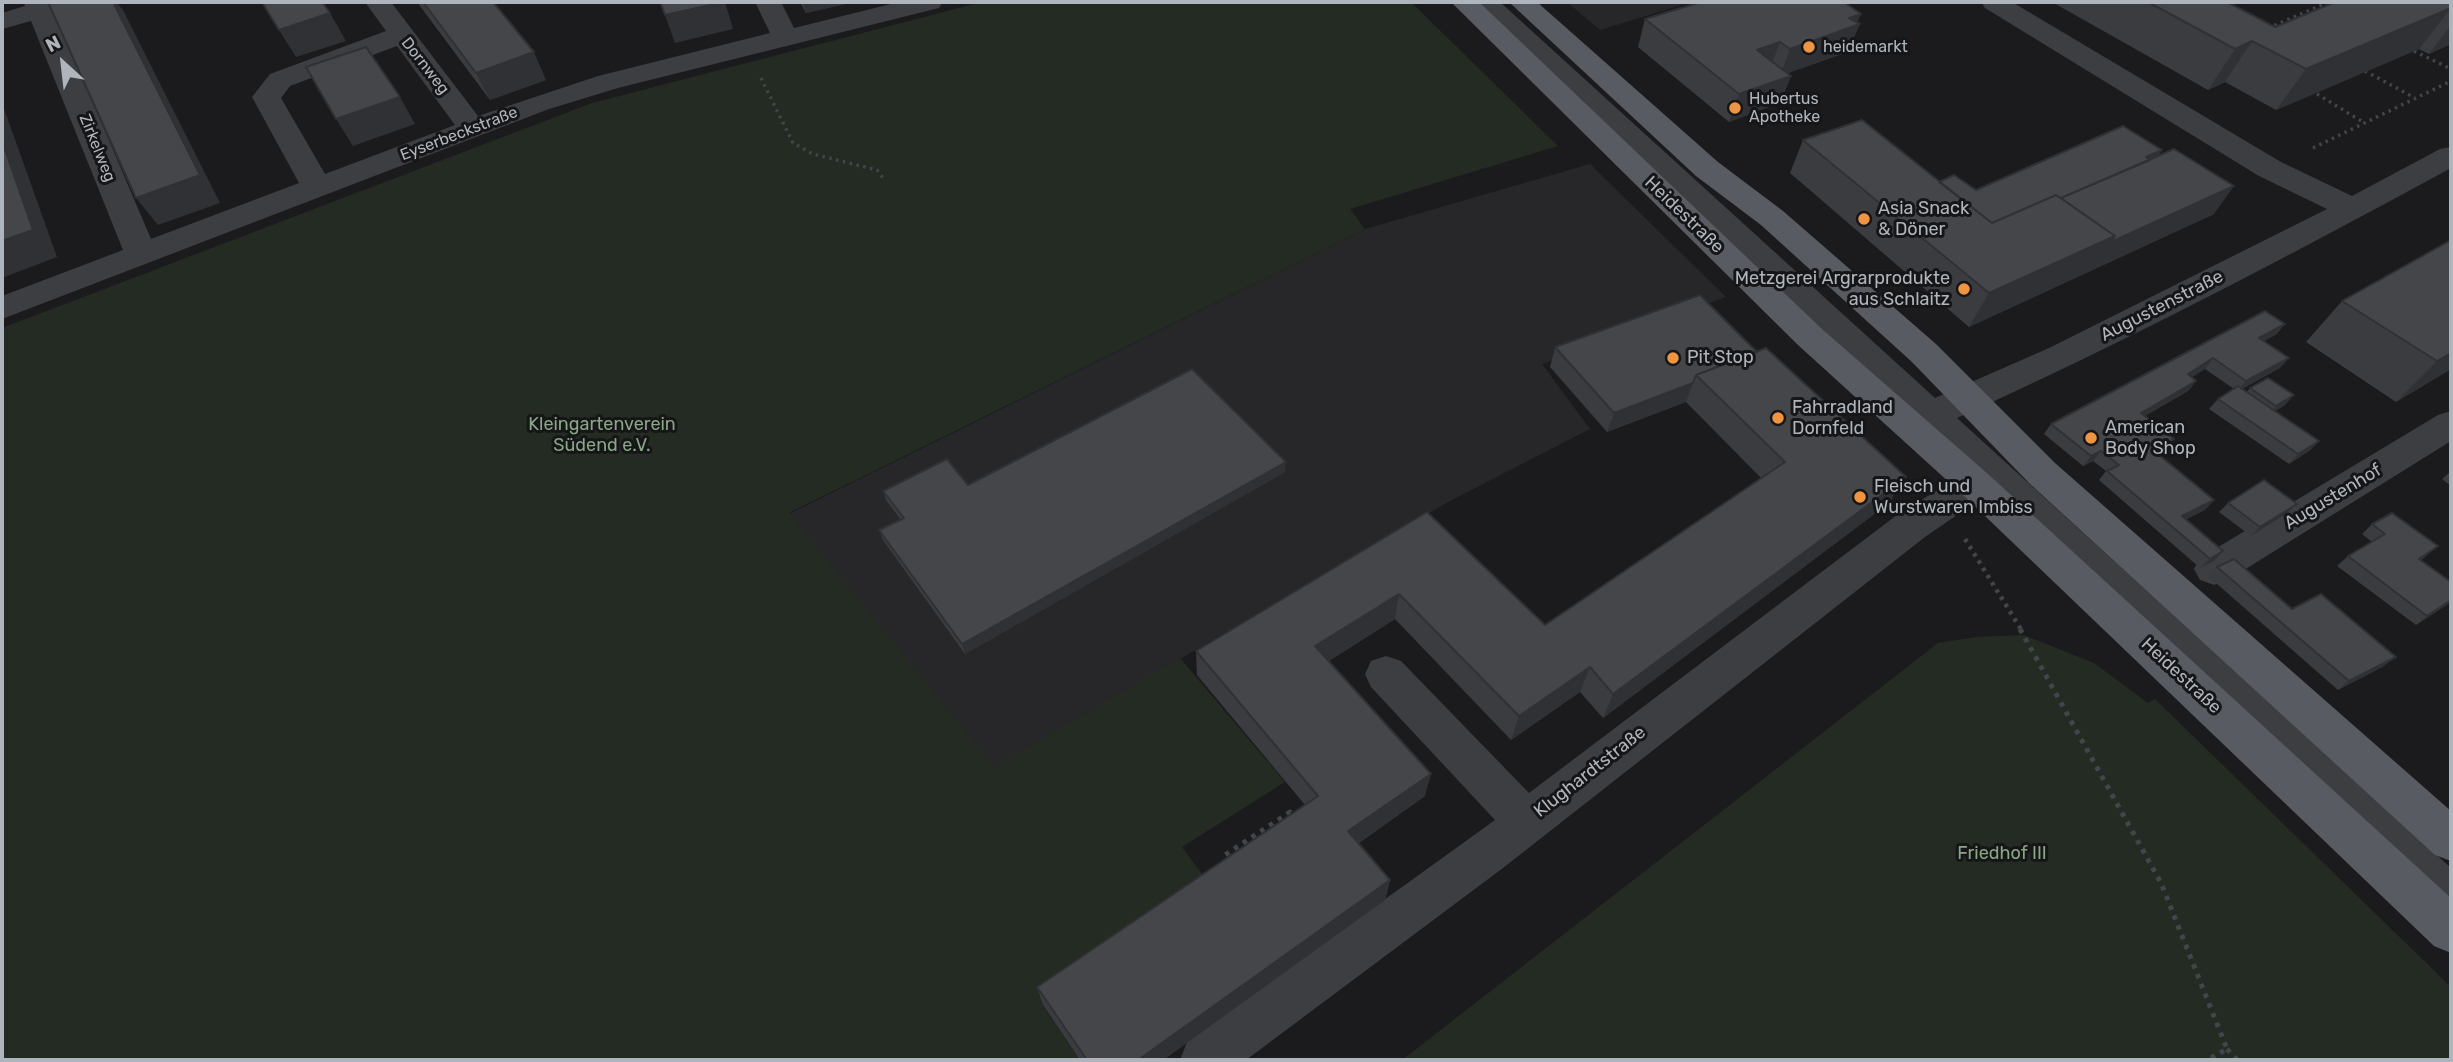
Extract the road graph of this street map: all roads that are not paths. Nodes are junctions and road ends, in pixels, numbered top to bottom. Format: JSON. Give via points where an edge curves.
{"nodes":[{"id":1,"x":378,"y":2,"type":"edge"},
{"id":2,"x":768,"y":2,"type":"edge"},
{"id":3,"x":930,"y":2,"type":"edge"},
{"id":4,"x":1464,"y":2,"type":"edge"},
{"id":5,"x":1485,"y":2,"type":"edge"},
{"id":6,"x":1503,"y":2,"type":"edge"},
{"id":7,"x":1522,"y":2,"type":"edge"},
{"id":8,"x":1994,"y":2,"type":"edge"},
{"id":9,"x":45,"y":7,"type":"edge"},
{"id":10,"x":2,"y":21,"type":"edge"},
{"id":11,"x":401,"y":35,"type":"junction"},
{"id":12,"x":786,"y":38,"type":"junction"},
{"id":13,"x":474,"y":129,"type":"junction"},
{"id":14,"x":2451,"y":156,"type":"edge"},
{"id":15,"x":318,"y":189,"type":"junction"},
{"id":16,"x":2353,"y":209,"type":"junction"},
{"id":17,"x":141,"y":255,"type":"junction"},
{"id":18,"x":2,"y":308,"type":"edge"},
{"id":19,"x":1938,"y":412,"type":"junction"},
{"id":20,"x":2451,"y":424,"type":"edge"},
{"id":21,"x":1960,"y":494,"type":"junction"},
{"id":22,"x":2214,"y":569,"type":"edge"},
{"id":23,"x":1386,"y":674,"type":"dead end"},
{"id":24,"x":1527,"y":822,"type":"junction"},
{"id":25,"x":2451,"y":839,"type":"edge"},
{"id":26,"x":2451,"y":869,"type":"edge"},
{"id":27,"x":2451,"y":899,"type":"edge"},
{"id":28,"x":2451,"y":930,"type":"edge"},
{"id":29,"x":1205,"y":1060,"type":"edge"}],
"edges":[{"from":1,"to":11,"type":"street","name":"Dornweg"},
{"from":2,"to":12,"type":"street"},
{"from":3,"to":12,"type":"street","name":"Eyserbeckstraße"},
{"from":4,"to":19,"type":"main road","name":"Heidestraße","via":[[1810,337]]},
{"from":5,"to":19,"type":"street"},
{"from":6,"to":19,"type":"street"},
{"from":7,"to":19,"type":"main road","name":"Heidestraße","via":[[1707,169],[1772,218],[1924,353]]},
{"from":8,"to":16,"type":"street","via":[[2270,169]]},
{"from":9,"to":10,"type":"street"},
{"from":9,"to":17,"type":"street","name":"Zirkelweg"},
{"from":11,"to":13,"type":"street","name":"Dornweg"},
{"from":11,"to":15,"type":"street","via":[[280,80],[265,97]]},
{"from":12,"to":13,"type":"street","name":"Eyserbeckstraße","via":[[608,82]]},
{"from":13,"to":15,"type":"street","name":"Eyserbeckstraße"},
{"from":14,"to":16,"type":"street","name":"Augustenstraße"},
{"from":15,"to":17,"type":"street","name":"Eyserbeckstraße"},
{"from":16,"to":19,"type":"street","name":"Augustenstraße","via":[[2061,357]]},
{"from":17,"to":18,"type":"street","name":"Eyserbeckstraße"},
{"from":19,"to":21,"type":"main road","name":"Heidestraße"},
{"from":19,"to":25,"type":"main road","name":"Heidestraße","via":[[2042,472]]},
{"from":19,"to":26,"type":"street"},
{"from":19,"to":27,"type":"street"},
{"from":20,"to":22,"type":"street","name":"Augustenhof"},
{"from":21,"to":24,"type":"street","name":"Klughardtstraße","via":[[1911,526]]},
{"from":21,"to":28,"type":"main road","name":"Heidestraße"},
{"from":23,"to":24,"type":"street"},
{"from":24,"to":29,"type":"street","name":"Klughardtstraße"}]}
